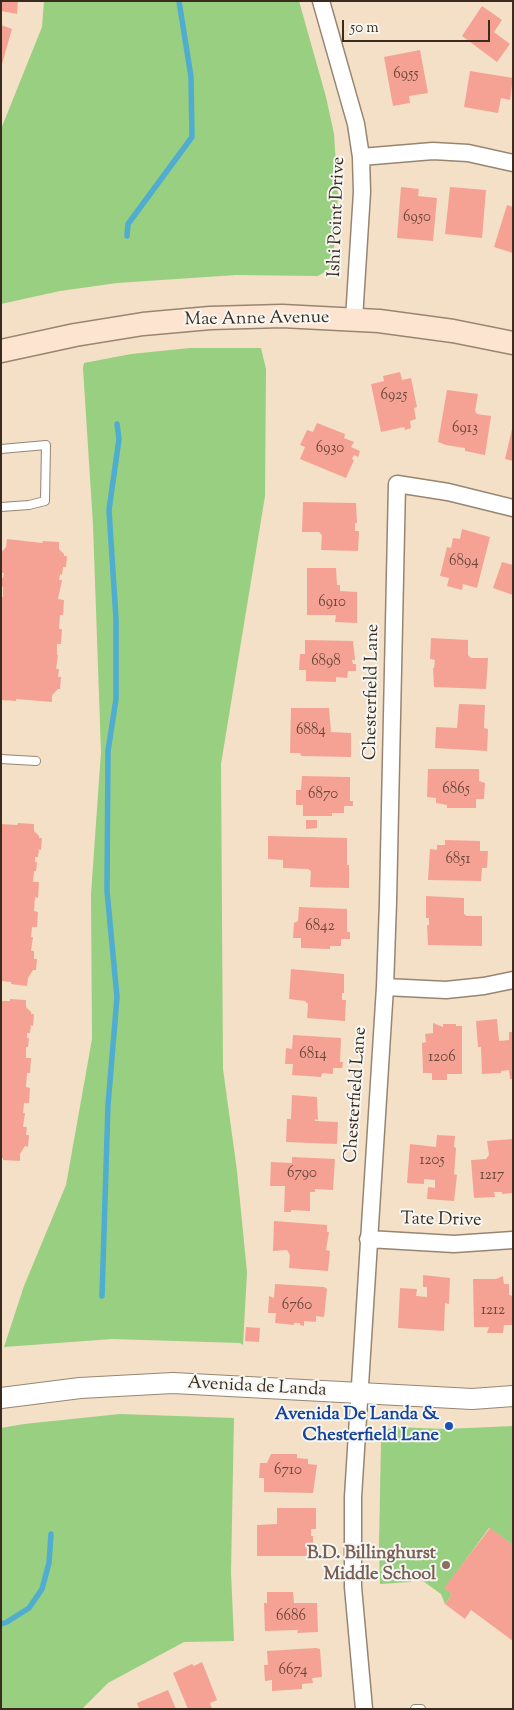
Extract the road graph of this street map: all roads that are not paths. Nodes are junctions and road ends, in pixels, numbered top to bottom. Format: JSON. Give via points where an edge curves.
{"nodes":[{"id":1,"x":321,"y":1,"type":"edge"},
{"id":2,"x":361,"y":157,"type":"junction"},
{"id":3,"x":513,"y":163,"type":"edge"},
{"id":4,"x":354,"y":319,"type":"junction"},
{"id":5,"x":513,"y":343,"type":"edge"},
{"id":6,"x":1,"y":351,"type":"edge"},
{"id":7,"x":1,"y":449,"type":"edge"},
{"id":8,"x":1,"y":506,"type":"edge"},
{"id":9,"x":513,"y":508,"type":"edge"},
{"id":10,"x":1,"y":759,"type":"edge"},
{"id":11,"x":36,"y":761,"type":"dead end"},
{"id":12,"x":513,"y":980,"type":"edge"},
{"id":13,"x":385,"y":987,"type":"junction"},
{"id":14,"x":368,"y":1238,"type":"junction"},
{"id":15,"x":513,"y":1240,"type":"edge"},
{"id":16,"x":358,"y":1394,"type":"junction"},
{"id":17,"x":513,"y":1396,"type":"edge"},
{"id":18,"x":1,"y":1398,"type":"edge"},
{"id":19,"x":364,"y":1709,"type":"edge"},
{"id":20,"x":416,"y":1709,"type":"edge"},
{"id":21,"x":420,"y":1709,"type":"edge"}],
"edges":[{"from":1,"to":2,"type":"street","name":"Ishi Point Drive","via":[[356,124]]},
{"from":2,"to":3,"type":"street","via":[[433,151],[468,153]]},
{"from":2,"to":4,"type":"street","name":"Ishi Point Drive","via":[[362,192]]},
{"from":4,"to":5,"type":"main road","name":"Mae Anne Avenue","via":[[453,331]]},
{"from":4,"to":6,"type":"main road","name":"Mae Anne Avenue","via":[[282,316],[143,324]]},
{"from":7,"to":8,"type":"lane","via":[[46,445],[45,501]]},
{"from":9,"to":13,"type":"street","name":"Chesterfield Lane","via":[[397,484]]},
{"from":10,"to":11,"type":"lane"},
{"from":12,"to":13,"type":"street","via":[[446,990]]},
{"from":13,"to":14,"type":"street","name":"Chesterfield Lane"},
{"from":14,"to":15,"type":"street","name":"Tate Drive","via":[[454,1244]]},
{"from":14,"to":16,"type":"street","name":"Chesterfield Lane"},
{"from":16,"to":17,"type":"street","name":"Avenida de Landa","via":[[472,1400]]},
{"from":16,"to":18,"type":"street","name":"Avenida de Landa","via":[[173,1383],[80,1388]]},
{"from":16,"to":19,"type":"street","name":"Chesterfield Lane","via":[[353,1587]]},
{"from":20,"to":21,"type":"lane"}]}
